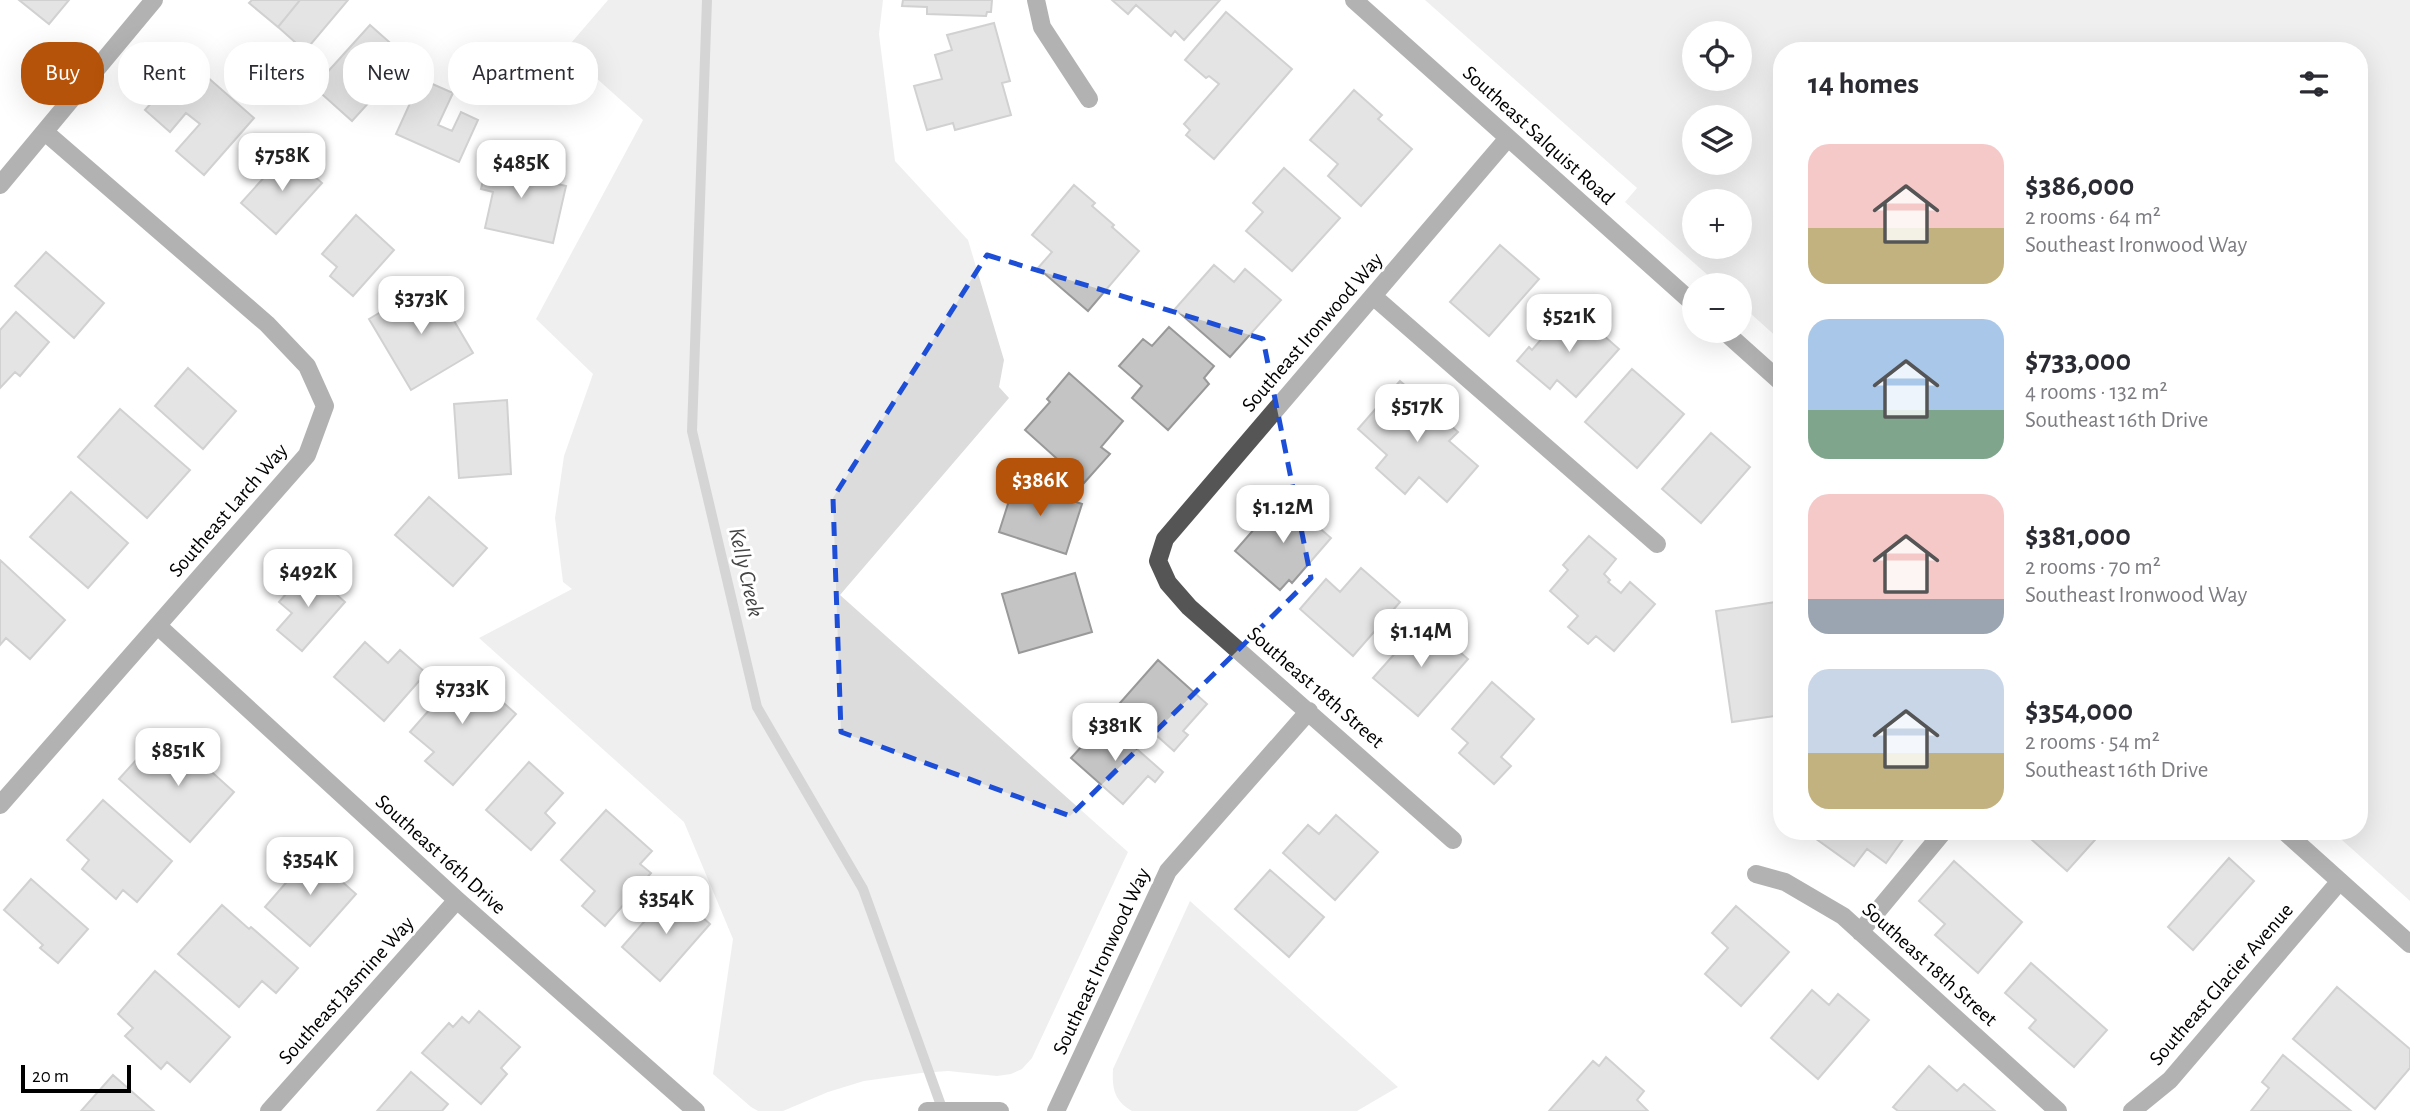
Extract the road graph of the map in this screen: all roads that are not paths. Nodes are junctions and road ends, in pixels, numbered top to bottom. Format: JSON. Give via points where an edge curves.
{"nodes":[{"id":1,"x":154,"y":0,"type":"edge"},
{"id":2,"x":1036,"y":0,"type":"edge"},
{"id":3,"x":1354,"y":0,"type":"edge"},
{"id":4,"x":1089,"y":99,"type":"dead end"},
{"id":5,"x":45,"y":132,"type":"junction"},
{"id":6,"x":1508,"y":138,"type":"junction"},
{"id":7,"x":0,"y":185,"type":"edge"},
{"id":8,"x":1682,"y":293,"type":"edge"},
{"id":9,"x":1373,"y":296,"type":"junction"},
{"id":10,"x":1737,"y":343,"type":"edge"},
{"id":11,"x":1773,"y":375,"type":"edge"},
{"id":12,"x":1657,"y":544,"type":"dead end"},
{"id":13,"x":1158,"y":561,"type":"joint"},
{"id":14,"x":158,"y":626,"type":"junction"},
{"id":15,"x":1309,"y":710,"type":"junction"},
{"id":16,"x":0,"y":805,"type":"edge"},
{"id":17,"x":1453,"y":840,"type":"dead end"},
{"id":18,"x":1937,"y":840,"type":"edge"},
{"id":19,"x":2294,"y":840,"type":"edge"},
{"id":20,"x":1756,"y":874,"type":"dead end"},
{"id":21,"x":2340,"y":881,"type":"junction"},
{"id":22,"x":457,"y":900,"type":"junction"},
{"id":23,"x":1860,"y":932,"type":"junction"},
{"id":24,"x":2410,"y":944,"type":"edge"},
{"id":25,"x":269,"y":1111,"type":"edge"},
{"id":26,"x":696,"y":1111,"type":"edge"},
{"id":27,"x":927,"y":1111,"type":"edge"},
{"id":28,"x":1000,"y":1111,"type":"edge"},
{"id":29,"x":1056,"y":1111,"type":"edge"},
{"id":30,"x":2058,"y":1111,"type":"edge"},
{"id":31,"x":2132,"y":1111,"type":"edge"}],
"edges":[{"from":1,"to":5,"type":"street"},
{"from":2,"to":4,"type":"street","via":[[1042,26]]},
{"from":3,"to":6,"type":"street","name":"Southeast Salquist Road"},
{"from":5,"to":7,"type":"street"},
{"from":5,"to":14,"type":"street","name":"Southeast Larch Way","via":[[267,324],[307,366],[325,406],[307,455]]},
{"from":6,"to":8,"type":"street","name":"Southeast Salquist Road"},
{"from":6,"to":9,"type":"street","name":"Southeast Ironwood Way"},
{"from":9,"to":12,"type":"street"},
{"from":9,"to":13,"type":"street","name":"Southeast Ironwood Way","via":[[1165,539]]},
{"from":10,"to":11,"type":"street"},
{"from":13,"to":15,"type":"street","name":"Southeast 18th Street","via":[[1168,583],[1189,607]]},
{"from":14,"to":16,"type":"street","name":"Southeast Larch Way"},
{"from":14,"to":22,"type":"street","name":"Southeast 16th Drive"},
{"from":15,"to":17,"type":"street","name":"Southeast 18th Street"},
{"from":15,"to":29,"type":"street","name":"Southeast Ironwood Way","via":[[1168,871]]},
{"from":18,"to":23,"type":"street"},
{"from":19,"to":21,"type":"street"},
{"from":20,"to":23,"type":"street","name":"Southeast 18th Street","via":[[1813,897]]},
{"from":21,"to":24,"type":"street"},
{"from":21,"to":31,"type":"street","name":"Southeast Glacier Avenue","via":[[2170,1080]]},
{"from":22,"to":25,"type":"street","name":"Southeast Jasmine Way"},
{"from":22,"to":26,"type":"street","name":"Southeast 16th Drive"},
{"from":23,"to":30,"type":"street","name":"Southeast 18th Street"},
{"from":27,"to":28,"type":"street"}]}
